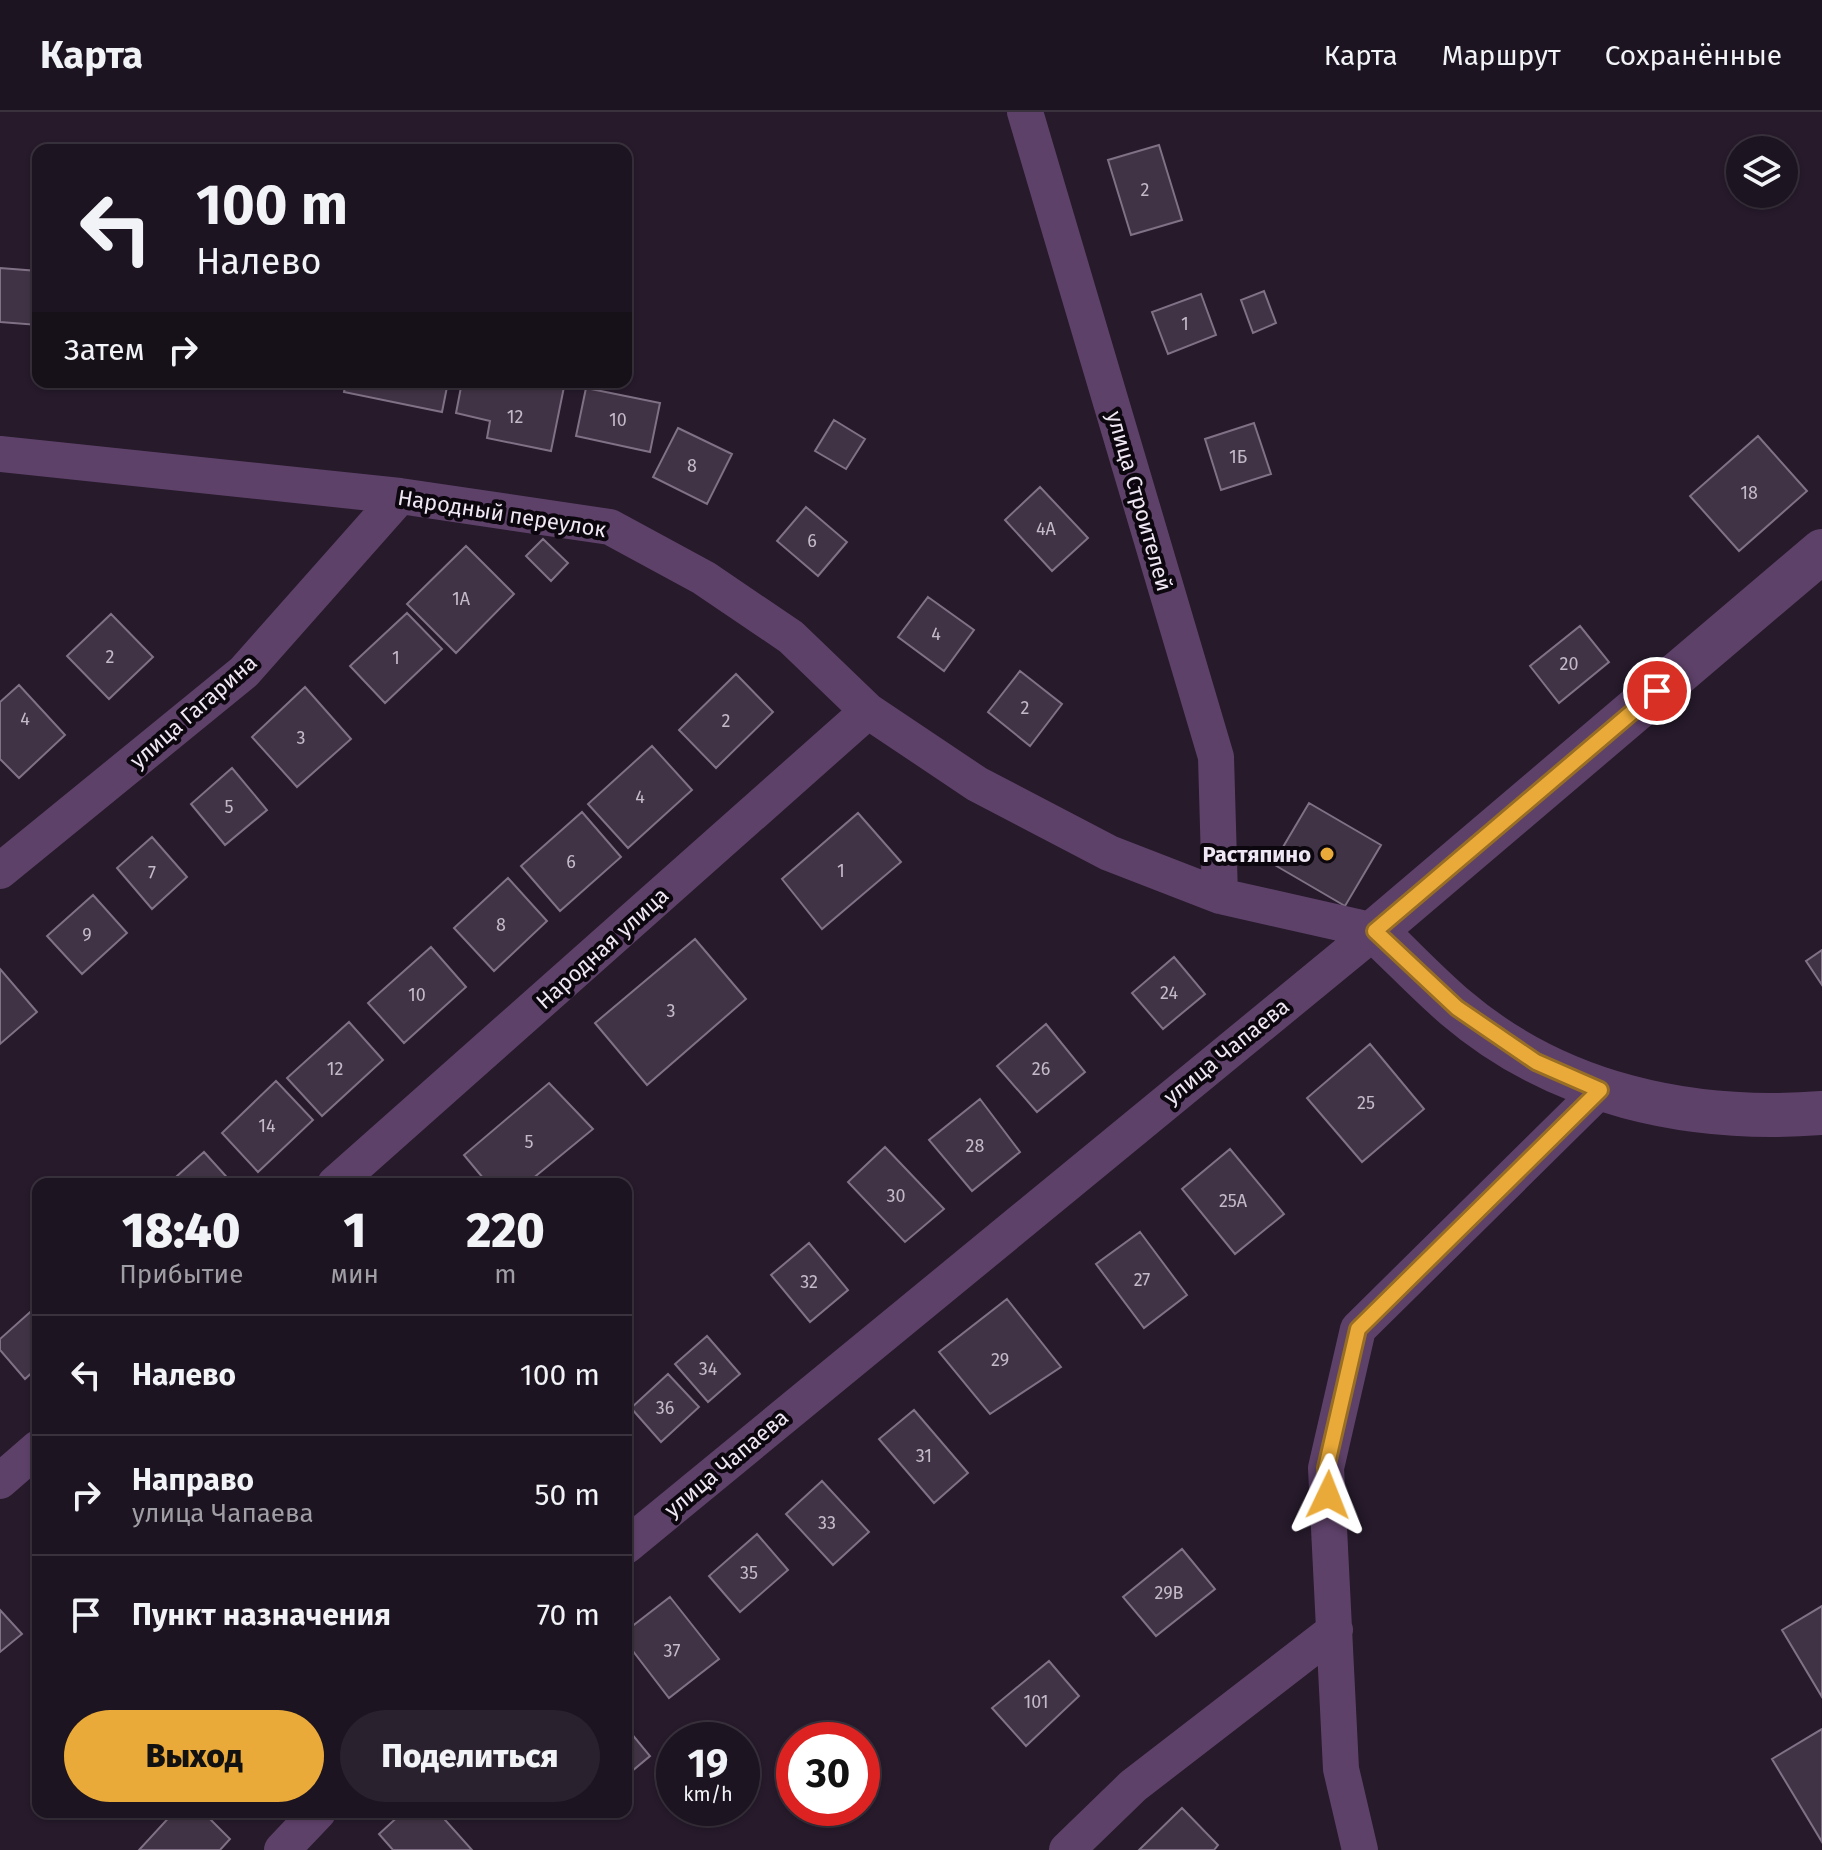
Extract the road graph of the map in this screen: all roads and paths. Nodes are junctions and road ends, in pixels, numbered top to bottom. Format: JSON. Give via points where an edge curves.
{"nodes":[{"id":1,"x":1025,"y":112,"type":"edge"},
{"id":2,"x":0,"y":454,"type":"edge"},
{"id":3,"x":400,"y":496,"type":"junction"},
{"id":4,"x":1822,"y":551,"type":"edge"},
{"id":5,"x":868,"y":711,"type":"junction"},
{"id":6,"x":0,"y":871,"type":"edge"},
{"id":7,"x":1220,"y":896,"type":"junction"},
{"id":8,"x":1375,"y":931,"type":"junction"},
{"id":9,"x":1600,"y":1090,"type":"junction"},
{"id":10,"x":1822,"y":1113,"type":"edge"},
{"id":11,"x":342,"y":1178,"type":"edge"},
{"id":12,"x":32,"y":1453,"type":"edge"},
{"id":13,"x":0,"y":1481,"type":"edge"},
{"id":14,"x":632,"y":1541,"type":"edge"},
{"id":15,"x":1335,"y":1630,"type":"junction"},
{"id":16,"x":312,"y":1818,"type":"edge"},
{"id":17,"x":282,"y":1850,"type":"edge"},
{"id":18,"x":1067,"y":1850,"type":"edge"},
{"id":19,"x":1360,"y":1850,"type":"edge"}],
"edges":[{"from":1,"to":7,"type":"street","name":"улица Строителей","via":[[1216,757]]},
{"from":2,"to":3,"type":"street","name":"Народный переулок"},
{"from":3,"to":5,"type":"street","name":"Народный переулок","via":[[610,527],[704,578],[791,637]]},
{"from":3,"to":6,"type":"street","name":"улица Гагарина","via":[[244,672]]},
{"from":4,"to":8,"type":"street","name":"улица Чапаева"},
{"from":5,"to":7,"type":"street","name":"Народный переулок","via":[[990,791],[1109,853]]},
{"from":5,"to":11,"type":"street","name":"Народная улица"},
{"from":7,"to":8,"type":"street","name":"Народный переулок"},
{"from":8,"to":9,"type":"street","via":[[1457,1008],[1536,1062]]},
{"from":8,"to":14,"type":"street","name":"улица Чапаева"},
{"from":9,"to":10,"type":"street","via":[[1757,1118]]},
{"from":9,"to":15,"type":"street","via":[[1358,1329],[1326,1468]]},
{"from":12,"to":13,"type":"street"},
{"from":15,"to":18,"type":"street","via":[[1133,1786]]},
{"from":15,"to":19,"type":"street","via":[[1341,1769]]},
{"from":16,"to":17,"type":"street"}]}
